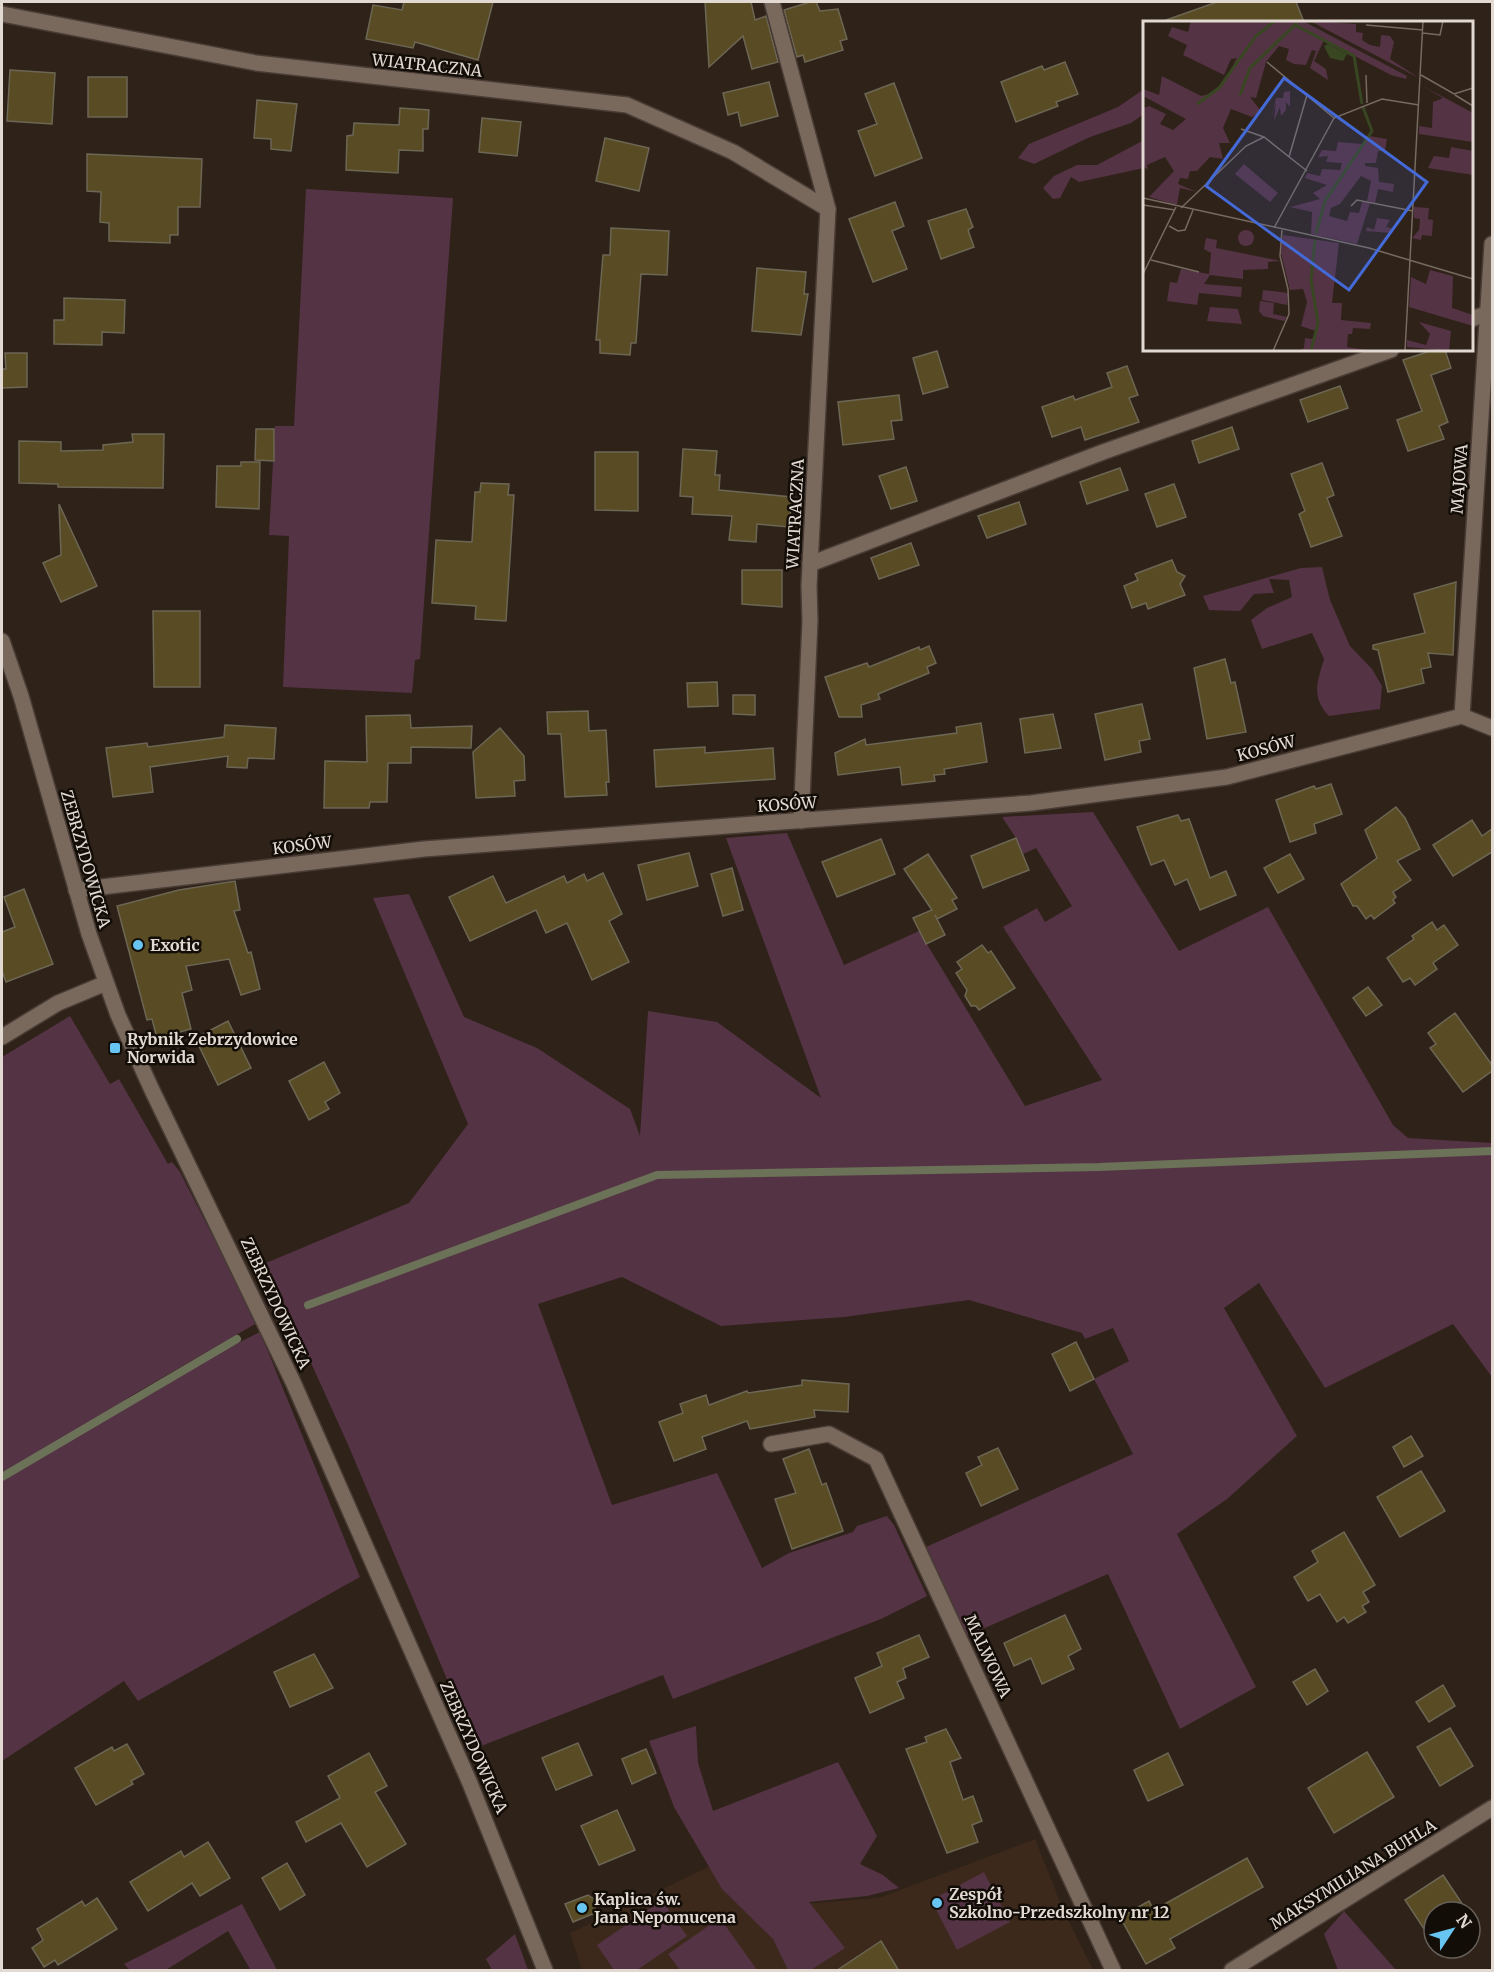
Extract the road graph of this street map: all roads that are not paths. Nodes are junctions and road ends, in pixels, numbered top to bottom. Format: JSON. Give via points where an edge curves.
{"nodes":[{"id":1,"x":772,"y":2,"type":"edge"},
{"id":2,"x":2,"y":14,"type":"edge"},
{"id":3,"x":828,"y":209,"type":"junction"},
{"id":4,"x":1492,"y":244,"type":"edge"},
{"id":5,"x":1488,"y":313,"type":"junction"},
{"id":6,"x":1473,"y":319,"type":"edge"},
{"id":7,"x":1388,"y":351,"type":"edge"},
{"id":8,"x":810,"y":564,"type":"junction"},
{"id":9,"x":2,"y":641,"type":"edge"},
{"id":10,"x":1462,"y":716,"type":"junction"},
{"id":11,"x":1492,"y":728,"type":"edge"},
{"id":12,"x":801,"y":821,"type":"junction"},
{"id":13,"x":76,"y":890,"type":"junction"},
{"id":14,"x":106,"y":983,"type":"junction"},
{"id":15,"x":2,"y":1037,"type":"edge"},
{"id":16,"x":771,"y":1444,"type":"dead end"},
{"id":17,"x":1492,"y":1808,"type":"edge"},
{"id":18,"x":545,"y":1971,"type":"edge"},
{"id":19,"x":1113,"y":1971,"type":"edge"},
{"id":20,"x":1232,"y":1971,"type":"edge"}],
"edges":[{"from":1,"to":3,"type":"street","name":"WIATRACZNA"},
{"from":2,"to":3,"type":"street","name":"WIATRACZNA","via":[[256,63],[627,105],[733,152]]},
{"from":3,"to":8,"type":"street","name":"WIATRACZNA"},
{"from":4,"to":5,"type":"street","name":"MAJOWA"},
{"from":5,"to":6,"type":"street"},
{"from":5,"to":10,"type":"street","name":"MAJOWA"},
{"from":7,"to":8,"type":"street","via":[[1103,452]]},
{"from":8,"to":12,"type":"street","name":"WIATRACZNA"},
{"from":9,"to":13,"type":"street","name":"ZEBRZYDOWICKA"},
{"from":10,"to":11,"type":"street"},
{"from":10,"to":12,"type":"street","name":"KOSÓW","via":[[1227,777],[1031,803]]},
{"from":12,"to":13,"type":"street","name":"KOSÓW","via":[[424,849]]},
{"from":13,"to":14,"type":"street","name":"ZEBRZYDOWICKA"},
{"from":14,"to":15,"type":"street","via":[[58,1003]]},
{"from":14,"to":18,"type":"street","name":"ZEBRZYDOWICKA","via":[[147,1081],[293,1382],[469,1781]]},
{"from":16,"to":19,"type":"street","name":"MALWOWA","via":[[830,1434],[876,1459]]},
{"from":17,"to":20,"type":"street","name":"MAKSYMILIANA BUHLA"}]}
